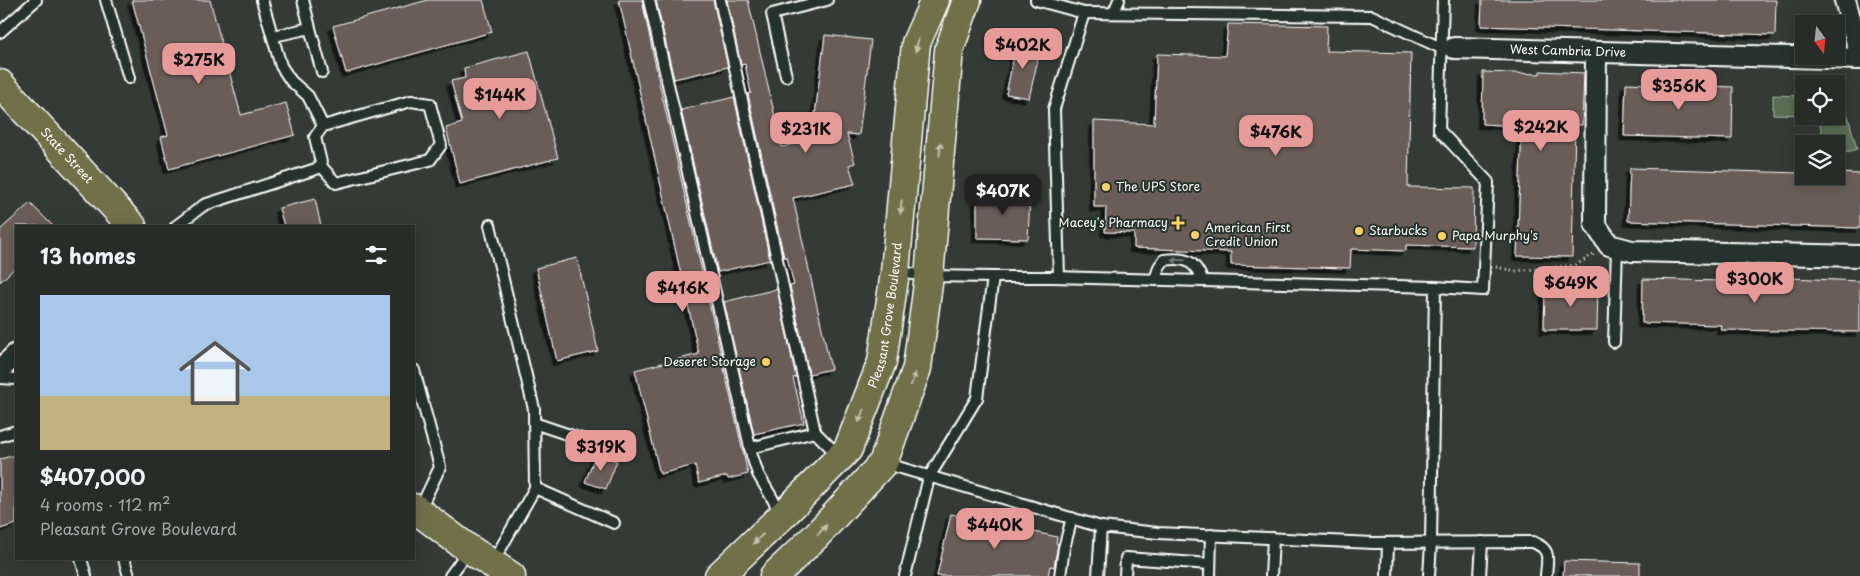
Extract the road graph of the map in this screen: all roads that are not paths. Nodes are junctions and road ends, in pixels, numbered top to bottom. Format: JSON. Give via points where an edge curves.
{"nodes":[{"id":1,"x":36,"y":0,"type":"edge"},
{"id":2,"x":106,"y":0,"type":"edge"},
{"id":3,"x":262,"y":0,"type":"edge"},
{"id":4,"x":304,"y":0,"type":"edge"},
{"id":5,"x":649,"y":0,"type":"edge"},
{"id":6,"x":720,"y":0,"type":"edge"},
{"id":7,"x":827,"y":0,"type":"edge"},
{"id":8,"x":935,"y":0,"type":"edge"},
{"id":9,"x":968,"y":0,"type":"edge"},
{"id":10,"x":1036,"y":0,"type":"edge"},
{"id":11,"x":1119,"y":0,"type":"edge"},
{"id":12,"x":1443,"y":0,"type":"edge"},
{"id":13,"x":1845,"y":0,"type":"edge"},
{"id":14,"x":1114,"y":12,"type":"junction"},
{"id":15,"x":1084,"y":13,"type":"junction"},
{"id":16,"x":310,"y":28,"type":"junction"},
{"id":17,"x":0,"y":32,"type":"edge"},
{"id":18,"x":274,"y":36,"type":"junction"},
{"id":19,"x":1447,"y":48,"type":"junction"},
{"id":20,"x":1596,"y":52,"type":"junction"},
{"id":21,"x":1860,"y":54,"type":"edge"},
{"id":22,"x":1860,"y":59,"type":"edge"},
{"id":23,"x":322,"y":72,"type":"dead end"},
{"id":24,"x":786,"y":76,"type":"dead end"},
{"id":25,"x":129,"y":78,"type":"dead end"},
{"id":26,"x":0,"y":84,"type":"edge"},
{"id":27,"x":323,"y":126,"type":"junction"},
{"id":28,"x":322,"y":167,"type":"junction"},
{"id":29,"x":131,"y":225,"type":"edge"},
{"id":30,"x":177,"y":225,"type":"edge"},
{"id":31,"x":490,"y":226,"type":"dead end"},
{"id":32,"x":1613,"y":247,"type":"junction"},
{"id":33,"x":1860,"y":256,"type":"edge"},
{"id":34,"x":895,"y":272,"type":"junction"},
{"id":35,"x":929,"y":276,"type":"junction"},
{"id":36,"x":993,"y":277,"type":"junction"},
{"id":37,"x":1059,"y":277,"type":"junction"},
{"id":38,"x":1154,"y":280,"type":"junction"},
{"id":39,"x":1203,"y":281,"type":"junction"},
{"id":40,"x":1435,"y":287,"type":"junction"},
{"id":41,"x":1614,"y":342,"type":"dead end"},
{"id":42,"x":15,"y":355,"type":"edge"},
{"id":43,"x":0,"y":370,"type":"edge"},
{"id":44,"x":415,"y":374,"type":"edge"},
{"id":45,"x":0,"y":378,"type":"edge"},
{"id":46,"x":15,"y":379,"type":"edge"},
{"id":47,"x":534,"y":422,"type":"junction"},
{"id":48,"x":15,"y":431,"type":"edge"},
{"id":49,"x":815,"y":432,"type":"junction"},
{"id":50,"x":0,"y":436,"type":"edge"},
{"id":51,"x":750,"y":448,"type":"junction"},
{"id":52,"x":611,"y":449,"type":"dead end"},
{"id":53,"x":840,"y":457,"type":"junction"},
{"id":54,"x":883,"y":463,"type":"junction"},
{"id":55,"x":929,"y":477,"type":"junction"},
{"id":56,"x":535,"y":488,"type":"junction"},
{"id":57,"x":416,"y":510,"type":"edge"},
{"id":58,"x":782,"y":516,"type":"junction"},
{"id":59,"x":1072,"y":518,"type":"junction"},
{"id":60,"x":614,"y":523,"type":"dead end"},
{"id":61,"x":1101,"y":526,"type":"junction"},
{"id":62,"x":1211,"y":535,"type":"junction"},
{"id":63,"x":1273,"y":538,"type":"junction"},
{"id":64,"x":1482,"y":542,"type":"junction"},
{"id":65,"x":1388,"y":543,"type":"junction"},
{"id":66,"x":1431,"y":543,"type":"junction"},
{"id":67,"x":470,"y":549,"type":"junction"},
{"id":68,"x":81,"y":560,"type":"edge"},
{"id":69,"x":124,"y":560,"type":"edge"},
{"id":70,"x":1210,"y":564,"type":"junction"},
{"id":71,"x":506,"y":573,"type":"edge"},
{"id":72,"x":86,"y":576,"type":"edge"},
{"id":73,"x":129,"y":576,"type":"edge"},
{"id":74,"x":450,"y":576,"type":"edge"},
{"id":75,"x":719,"y":576,"type":"edge"},
{"id":76,"x":774,"y":576,"type":"edge"},
{"id":77,"x":905,"y":576,"type":"edge"},
{"id":78,"x":1060,"y":576,"type":"edge"},
{"id":79,"x":1098,"y":576,"type":"edge"},
{"id":80,"x":1125,"y":576,"type":"edge"},
{"id":81,"x":1210,"y":576,"type":"edge"},
{"id":82,"x":1271,"y":576,"type":"edge"},
{"id":83,"x":1387,"y":576,"type":"edge"},
{"id":84,"x":1429,"y":576,"type":"edge"},
{"id":85,"x":1480,"y":576,"type":"edge"},
{"id":86,"x":1546,"y":576,"type":"edge"}],
"edges":[{"from":1,"to":17,"type":"lane"},
{"from":2,"to":25,"type":"lane"},
{"from":3,"to":18,"type":"lane"},
{"from":4,"to":16,"type":"lane"},
{"from":5,"to":51,"type":"lane"},
{"from":6,"to":49,"type":"lane"},
{"from":7,"to":24,"type":"lane","via":[[772,14]]},
{"from":8,"to":34,"type":"main road","name":"Pleasant Grove Boulevard","one_way":true,"via":[[916,43]]},
{"from":35,"to":9,"type":"main road","one_way":true,"via":[[949,50]]},
{"from":10,"to":15,"type":"lane"},
{"from":11,"to":14,"type":"lane"},
{"from":12,"to":19,"type":"lane"},
{"from":13,"to":21,"type":"street"},
{"from":14,"to":15,"type":"lane"},
{"from":14,"to":19,"type":"lane","via":[[1372,16]]},
{"from":15,"to":37,"type":"lane","via":[[1054,109]]},
{"from":16,"to":18,"type":"lane"},
{"from":16,"to":23,"type":"lane"},
{"from":18,"to":27,"type":"lane","via":[[281,66],[291,81],[308,96]]},
{"from":19,"to":20,"type":"street","name":"West Cambria Drive"},
{"from":19,"to":40,"type":"lane","via":[[1439,130],[1488,182],[1483,290]]},
{"from":20,"to":22,"type":"street","name":"West Cambria Drive"},
{"from":20,"to":32,"type":"street","via":[[1595,224]]},
{"from":26,"to":29,"type":"main road","name":"State Street"},
{"from":27,"to":28,"type":"lane","via":[[316,137]]},
{"from":27,"to":28,"type":"lane","via":[[410,101],[430,104],[441,145],[430,160],[336,183]]},
{"from":28,"to":30,"type":"lane","via":[[204,205]]},
{"from":31,"to":47,"type":"lane","via":[[534,409]]},
{"from":32,"to":33,"type":"street"},
{"from":32,"to":41,"type":"lane"},
{"from":34,"to":35,"type":"lane"},
{"from":34,"to":53,"type":"main road","name":"Pleasant Grove Boulevard","one_way":true,"via":[[882,362],[848,449]]},
{"from":35,"to":36,"type":"lane"},
{"from":54,"to":35,"type":"main road","one_way":true,"via":[[917,368]]},
{"from":36,"to":37,"type":"lane"},
{"from":36,"to":55,"type":"lane","via":[[977,398]]},
{"from":37,"to":38,"type":"lane"},
{"from":38,"to":39,"type":"lane"},
{"from":39,"to":38,"type":"lane","one_way":true,"via":[[1192,264],[1178,258],[1164,260]]},
{"from":39,"to":40,"type":"lane"},
{"from":40,"to":66,"type":"lane"},
{"from":42,"to":43,"type":"street"},
{"from":44,"to":57,"type":"lane","via":[[440,467]]},
{"from":45,"to":46,"type":"lane"},
{"from":47,"to":52,"type":"lane"},
{"from":47,"to":56,"type":"lane"},
{"from":48,"to":50,"type":"lane"},
{"from":49,"to":51,"type":"lane"},
{"from":49,"to":53,"type":"lane"},
{"from":51,"to":58,"type":"lane","via":[[758,474]]},
{"from":53,"to":58,"type":"main road","name":"Pleasant Grove Boulevard"},
{"from":54,"to":55,"type":"lane"},
{"from":76,"to":54,"type":"main road","one_way":true},
{"from":55,"to":59,"type":"lane"},
{"from":55,"to":77,"type":"lane"},
{"from":56,"to":60,"type":"lane"},
{"from":56,"to":71,"type":"lane"},
{"from":57,"to":67,"type":"main road"},
{"from":58,"to":75,"type":"main road","name":"Pleasant Grove Boulevard","one_way":true},
{"from":59,"to":61,"type":"lane"},
{"from":59,"to":78,"type":"lane"},
{"from":61,"to":62,"type":"lane"},
{"from":61,"to":79,"type":"lane"},
{"from":62,"to":63,"type":"lane"},
{"from":62,"to":70,"type":"lane"},
{"from":63,"to":65,"type":"lane"},
{"from":63,"to":82,"type":"lane"},
{"from":64,"to":66,"type":"lane"},
{"from":64,"to":85,"type":"lane"},
{"from":64,"to":86,"type":"lane","via":[[1533,542],[1543,546],[1547,552]]},
{"from":65,"to":66,"type":"lane"},
{"from":65,"to":83,"type":"lane"},
{"from":66,"to":84,"type":"lane"},
{"from":67,"to":71,"type":"main road"},
{"from":67,"to":74,"type":"lane"},
{"from":68,"to":72,"type":"lane"},
{"from":69,"to":73,"type":"lane"},
{"from":70,"to":80,"type":"lane","via":[[1126,558]]},
{"from":70,"to":81,"type":"lane"}]}
